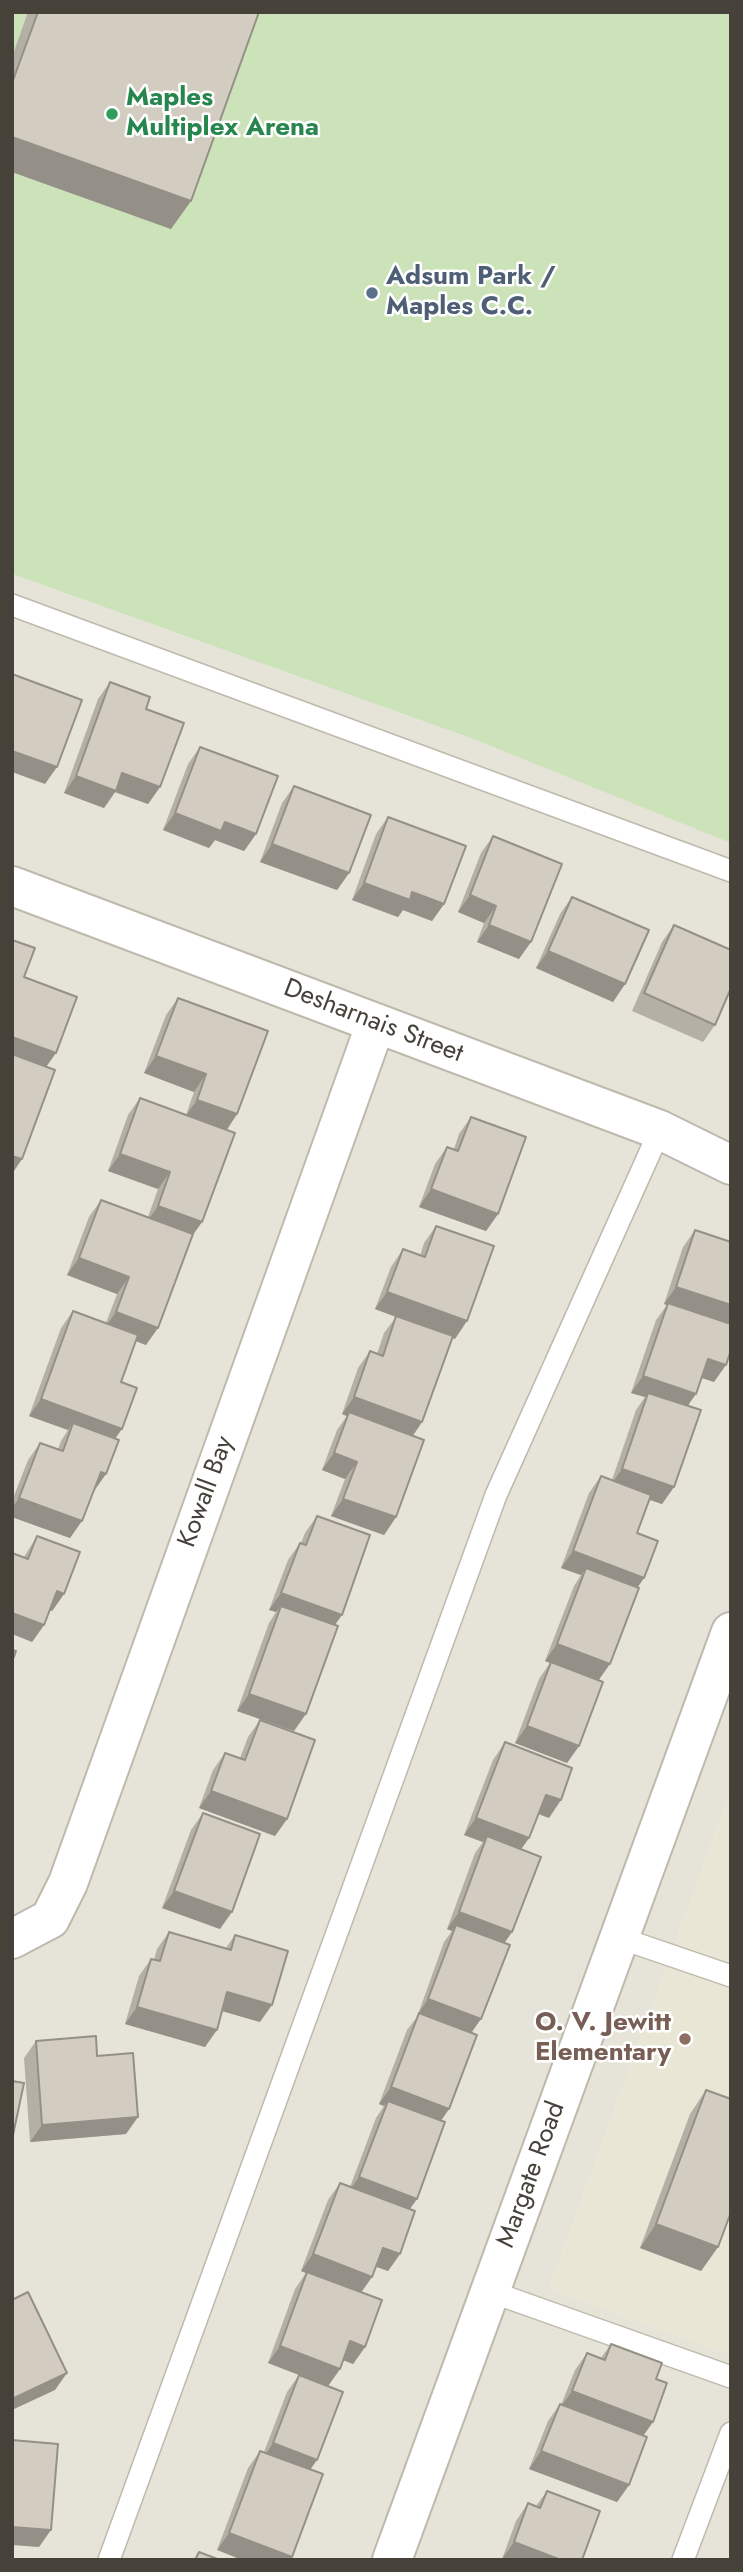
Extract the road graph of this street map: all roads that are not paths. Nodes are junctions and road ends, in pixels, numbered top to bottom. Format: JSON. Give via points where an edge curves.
{"nodes":[{"id":1,"x":12,"y":605,"type":"edge"},
{"id":2,"x":731,"y":871,"type":"edge"},
{"id":3,"x":12,"y":886,"type":"edge"},
{"id":4,"x":376,"y":1023,"type":"junction"},
{"id":5,"x":660,"y":1130,"type":"junction"},
{"id":6,"x":731,"y":1165,"type":"edge"},
{"id":7,"x":731,"y":1632,"type":"edge"},
{"id":8,"x":620,"y":1938,"type":"junction"},
{"id":9,"x":12,"y":1939,"type":"edge"},
{"id":10,"x":731,"y":1976,"type":"edge"},
{"id":11,"x":489,"y":2291,"type":"junction"},
{"id":12,"x":731,"y":2377,"type":"edge"},
{"id":13,"x":731,"y":2433,"type":"edge"},
{"id":14,"x":109,"y":2560,"type":"edge"},
{"id":15,"x":392,"y":2560,"type":"edge"},
{"id":16,"x":683,"y":2560,"type":"edge"}],
"edges":[{"from":1,"to":2,"type":"lane"},
{"from":3,"to":4,"type":"street","name":"Desharnais Street"},
{"from":4,"to":5,"type":"street","name":"Desharnais Street"},
{"from":4,"to":9,"type":"street","name":"Kowall Bay","via":[[68,1883],[50,1919]]},
{"from":5,"to":6,"type":"street","name":"Desharnais Street"},
{"from":5,"to":14,"type":"lane","via":[[496,1495]]},
{"from":7,"to":8,"type":"street","name":"Margate Road"},
{"from":8,"to":10,"type":"lane"},
{"from":8,"to":11,"type":"street","name":"Margate Road"},
{"from":11,"to":12,"type":"lane"},
{"from":11,"to":15,"type":"street","name":"Margate Road"},
{"from":13,"to":16,"type":"lane"}]}
